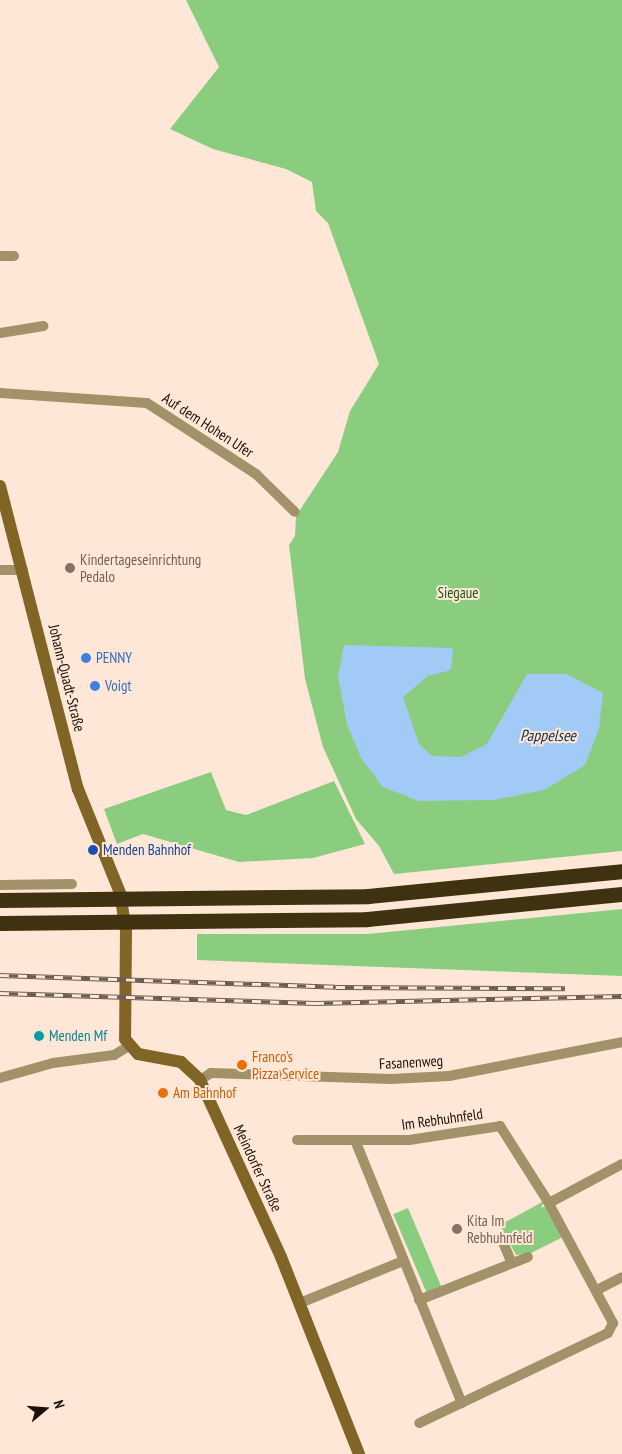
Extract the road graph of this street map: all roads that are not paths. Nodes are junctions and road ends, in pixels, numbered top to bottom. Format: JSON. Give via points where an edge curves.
{"nodes":[{"id":1,"x":0,"y":256,"type":"edge"},
{"id":2,"x":14,"y":256,"type":"dead end"},
{"id":3,"x":43,"y":326,"type":"dead end"},
{"id":4,"x":0,"y":333,"type":"edge"},
{"id":5,"x":0,"y":393,"type":"edge"},
{"id":6,"x":0,"y":486,"type":"edge"},
{"id":7,"x":295,"y":512,"type":"dead end"},
{"id":8,"x":0,"y":570,"type":"edge"},
{"id":9,"x":23,"y":570,"type":"junction"},
{"id":10,"x":622,"y":871,"type":"edge"},
{"id":11,"x":72,"y":884,"type":"dead end"},
{"id":12,"x":0,"y":885,"type":"edge"},
{"id":13,"x":622,"y":894,"type":"edge"},
{"id":14,"x":0,"y":900,"type":"edge"},
{"id":15,"x":0,"y":923,"type":"edge"},
{"id":16,"x":622,"y":1042,"type":"edge"},
{"id":17,"x":129,"y":1046,"type":"junction"},
{"id":18,"x":2,"y":1074,"type":"edge"},
{"id":19,"x":200,"y":1080,"type":"junction"},
{"id":20,"x":297,"y":1140,"type":"dead end"},
{"id":21,"x":355,"y":1140,"type":"junction"},
{"id":22,"x":622,"y":1164,"type":"edge"},
{"id":23,"x":549,"y":1203,"type":"junction"},
{"id":24,"x":502,"y":1240,"type":"dead end"},
{"id":25,"x":528,"y":1257,"type":"dead end"},
{"id":26,"x":403,"y":1261,"type":"junction"},
{"id":27,"x":512,"y":1263,"type":"junction"},
{"id":28,"x":622,"y":1277,"type":"edge"},
{"id":29,"x":596,"y":1290,"type":"junction"},
{"id":30,"x":419,"y":1300,"type":"junction"},
{"id":31,"x":300,"y":1303,"type":"junction"},
{"id":32,"x":462,"y":1403,"type":"junction"},
{"id":33,"x":420,"y":1423,"type":"dead end"},
{"id":34,"x":359,"y":1454,"type":"edge"}],
"edges":[{"from":1,"to":2,"type":"street"},
{"from":3,"to":4,"type":"street"},
{"from":5,"to":7,"type":"street","name":"Auf dem Hohen Ufer","via":[[147,403],[256,474]]},
{"from":6,"to":9,"type":"main road","name":"Johann-Quadt-Straße"},
{"from":8,"to":9,"type":"street"},
{"from":9,"to":17,"type":"main road","name":"Johann-Quadt-Straße","via":[[78,789],[115,874],[126,932],[123,1027]]},
{"from":10,"to":14,"type":"highway","via":[[368,896]]},
{"from":11,"to":12,"type":"street"},
{"from":13,"to":15,"type":"highway","via":[[367,919]]},
{"from":16,"to":19,"type":"street","name":"Fasanenweg","via":[[449,1076],[391,1079],[211,1074]]},
{"from":17,"to":18,"type":"street","via":[[114,1055]]},
{"from":17,"to":19,"type":"main road","name":"Meindorfer Straße","via":[[138,1054],[181,1062]]},
{"from":19,"to":31,"type":"main road","name":"Meindorfer Straße"},
{"from":20,"to":21,"type":"street","name":"Im Rebhuhnfeld"},
{"from":21,"to":23,"type":"street","name":"Im Rebhuhnfeld","via":[[409,1140],[500,1126]]},
{"from":21,"to":26,"type":"street"},
{"from":22,"to":23,"type":"street"},
{"from":23,"to":29,"type":"street","name":"Im Rebhuhnfeld"},
{"from":24,"to":27,"type":"street"},
{"from":25,"to":27,"type":"street"},
{"from":26,"to":30,"type":"street"},
{"from":26,"to":31,"type":"street"},
{"from":27,"to":30,"type":"street"},
{"from":28,"to":29,"type":"street"},
{"from":29,"to":32,"type":"street","name":"Im Rebhuhnfeld","via":[[613,1323],[608,1333]]},
{"from":30,"to":32,"type":"street"},
{"from":31,"to":34,"type":"main road","name":"Meindorfer Straße"},
{"from":32,"to":33,"type":"street","name":"Im Rebhuhnfeld"}]}
